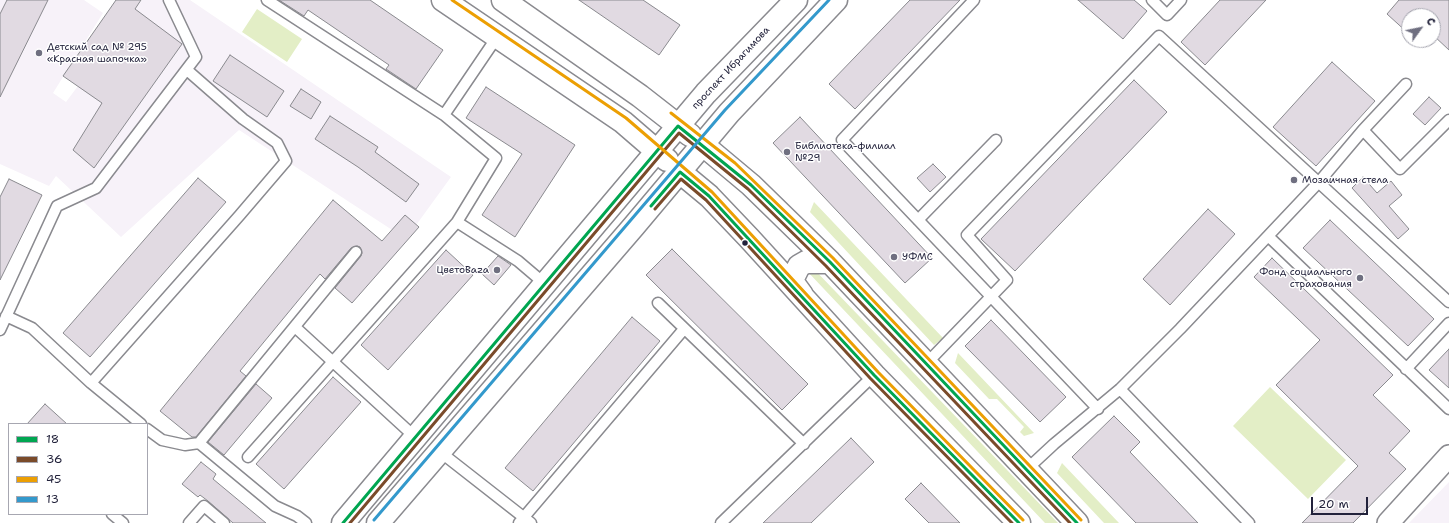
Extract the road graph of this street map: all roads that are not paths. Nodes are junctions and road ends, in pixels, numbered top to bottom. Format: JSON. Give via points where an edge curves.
{"nodes":[{"id":1,"x":169,"y":0,"type":"edge"},
{"id":2,"x":267,"y":0,"type":"edge"},
{"id":3,"x":443,"y":0,"type":"edge"},
{"id":4,"x":503,"y":0,"type":"edge"},
{"id":5,"x":796,"y":0,"type":"edge"},
{"id":6,"x":836,"y":0,"type":"edge"},
{"id":7,"x":974,"y":0,"type":"edge"},
{"id":8,"x":1152,"y":0,"type":"edge"},
{"id":9,"x":1181,"y":0,"type":"edge"},
{"id":10,"x":497,"y":37,"type":"junction"},
{"id":11,"x":187,"y":70,"type":"junction"},
{"id":12,"x":1406,"y":84,"type":"dead end"},
{"id":13,"x":444,"y":115,"type":"junction"},
{"id":14,"x":1449,"y":120,"type":"edge"},
{"id":15,"x":678,"y":126,"type":"junction"},
{"id":16,"x":1363,"y":130,"type":"junction"},
{"id":17,"x":996,"y":140,"type":"dead end"},
{"id":18,"x":702,"y":144,"type":"junction"},
{"id":19,"x":657,"y":152,"type":"junction"},
{"id":20,"x":680,"y":172,"type":"junction"},
{"id":21,"x":1319,"y":182,"type":"junction"},
{"id":22,"x":918,"y":220,"type":"junction"},
{"id":23,"x":458,"y":222,"type":"junction"},
{"id":24,"x":1268,"y":236,"type":"junction"},
{"id":25,"x":356,"y":252,"type":"dead end"},
{"id":26,"x":830,"y":262,"type":"junction"},
{"id":27,"x":545,"y":284,"type":"junction"},
{"id":28,"x":802,"y":296,"type":"junction"},
{"id":29,"x":990,"y":296,"type":"junction"},
{"id":30,"x":1449,"y":302,"type":"edge"},
{"id":31,"x":658,"y":303,"type":"dead end"},
{"id":32,"x":6,"y":316,"type":"junction"},
{"id":33,"x":1449,"y":324,"type":"edge"},
{"id":34,"x":295,"y":327,"type":"junction"},
{"id":35,"x":684,"y":329,"type":"junction"},
{"id":36,"x":0,"y":330,"type":"edge"},
{"id":37,"x":332,"y":361,"type":"junction"},
{"id":38,"x":926,"y":364,"type":"junction"},
{"id":39,"x":1406,"y":369,"type":"junction"},
{"id":40,"x":874,"y":375,"type":"junction"},
{"id":41,"x":91,"y":383,"type":"junction"},
{"id":42,"x":1120,"y":389,"type":"junction"},
{"id":43,"x":1098,"y":409,"type":"junction"},
{"id":44,"x":1449,"y":409,"type":"edge"},
{"id":45,"x":129,"y":421,"type":"edge"},
{"id":46,"x":148,"y":430,"type":"edge"},
{"id":47,"x":416,"y":438,"type":"junction"},
{"id":48,"x":199,"y":443,"type":"junction"},
{"id":49,"x":804,"y":444,"type":"junction"},
{"id":50,"x":439,"y":451,"type":"junction"},
{"id":51,"x":1449,"y":456,"type":"edge"},
{"id":52,"x":248,"y":457,"type":"dead end"},
{"id":53,"x":1025,"y":470,"type":"junction"},
{"id":54,"x":113,"y":515,"type":"edge"},
{"id":55,"x":524,"y":521,"type":"edge"},
{"id":56,"x":123,"y":523,"type":"edge"},
{"id":57,"x":189,"y":523,"type":"edge"},
{"id":58,"x":224,"y":523,"type":"edge"},
{"id":59,"x":306,"y":523,"type":"edge"},
{"id":60,"x":343,"y":523,"type":"edge"},
{"id":61,"x":378,"y":523,"type":"edge"},
{"id":62,"x":721,"y":523,"type":"edge"},
{"id":63,"x":1019,"y":523,"type":"edge"},
{"id":64,"x":1076,"y":523,"type":"edge"},
{"id":65,"x":1249,"y":523,"type":"edge"},
{"id":66,"x":1388,"y":523,"type":"edge"}],
"edges":[{"from":1,"to":11,"type":"lane","via":[[196,57]]},
{"from":2,"to":13,"type":"lane"},
{"from":3,"to":10,"type":"main road"},
{"from":4,"to":15,"type":"main road","via":[[640,96]]},
{"from":5,"to":15,"type":"main road","name":"проспект Ибрагимова","via":[[706,93]]},
{"from":6,"to":18,"type":"main road"},
{"from":7,"to":22,"type":"lane","via":[[842,140]]},
{"from":8,"to":9,"type":"lane","via":[[1168,15]]},
{"from":10,"to":13,"type":"lane"},
{"from":10,"to":19,"type":"main road","via":[[623,122]]},
{"from":11,"to":32,"type":"lane","via":[[96,188],[57,206]]},
{"from":11,"to":41,"type":"lane","via":[[243,119],[277,143],[286,161]]},
{"from":12,"to":16,"type":"lane"},
{"from":13,"to":23,"type":"lane","via":[[496,158]]},
{"from":14,"to":16,"type":"lane","via":[[1400,169]]},
{"from":15,"to":18,"type":"main road"},
{"from":15,"to":19,"type":"main road","name":"проспект Ибрагимова"},
{"from":16,"to":21,"type":"lane"},
{"from":17,"to":22,"type":"lane"},
{"from":18,"to":20,"type":"main road"},
{"from":18,"to":26,"type":"main road","via":[[751,185]]},
{"from":19,"to":20,"type":"main road"},
{"from":19,"to":27,"type":"main road","name":"проспект Ибрагимова"},
{"from":20,"to":28,"type":"main road","via":[[709,196]]},
{"from":20,"to":50,"type":"main road"},
{"from":21,"to":24,"type":"lane"},
{"from":21,"to":29,"type":"lane","via":[[1159,36],[966,235],[1007,280]]},
{"from":21,"to":30,"type":"lane"},
{"from":22,"to":29,"type":"lane"},
{"from":23,"to":27,"type":"lane","via":[[518,261]]},
{"from":23,"to":37,"type":"lane"},
{"from":24,"to":39,"type":"lane"},
{"from":24,"to":42,"type":"lane"},
{"from":25,"to":34,"type":"lane"},
{"from":26,"to":28,"type":"main road","via":[[806,262],[800,266],[793,278]]},
{"from":26,"to":38,"type":"main road"},
{"from":27,"to":47,"type":"main road","name":"проспект Ибрагимова"},
{"from":28,"to":40,"type":"main road"},
{"from":29,"to":38,"type":"lane"},
{"from":29,"to":43,"type":"lane"},
{"from":31,"to":35,"type":"lane"},
{"from":32,"to":36,"type":"lane"},
{"from":32,"to":41,"type":"lane","via":[[32,328]]},
{"from":33,"to":39,"type":"lane"},
{"from":34,"to":37,"type":"lane"},
{"from":34,"to":48,"type":"lane"},
{"from":35,"to":49,"type":"lane"},
{"from":35,"to":55,"type":"lane"},
{"from":37,"to":47,"type":"lane"},
{"from":37,"to":52,"type":"lane"},
{"from":38,"to":53,"type":"main road"},
{"from":39,"to":44,"type":"lane"},
{"from":40,"to":49,"type":"lane"},
{"from":40,"to":63,"type":"main road"},
{"from":41,"to":45,"type":"lane"},
{"from":42,"to":43,"type":"lane"},
{"from":42,"to":65,"type":"lane"},
{"from":43,"to":53,"type":"lane"},
{"from":46,"to":48,"type":"lane","via":[[162,440],[185,445]]},
{"from":47,"to":60,"type":"main road","name":"проспект Ибрагимова"},
{"from":48,"to":59,"type":"lane","via":[[275,506]]},
{"from":49,"to":62,"type":"lane"},
{"from":50,"to":55,"type":"lane"},
{"from":50,"to":61,"type":"main road"},
{"from":51,"to":66,"type":"street"},
{"from":53,"to":64,"type":"main road"},
{"from":54,"to":56,"type":"lane"},
{"from":57,"to":58,"type":"lane","via":[[204,506]]}]}
